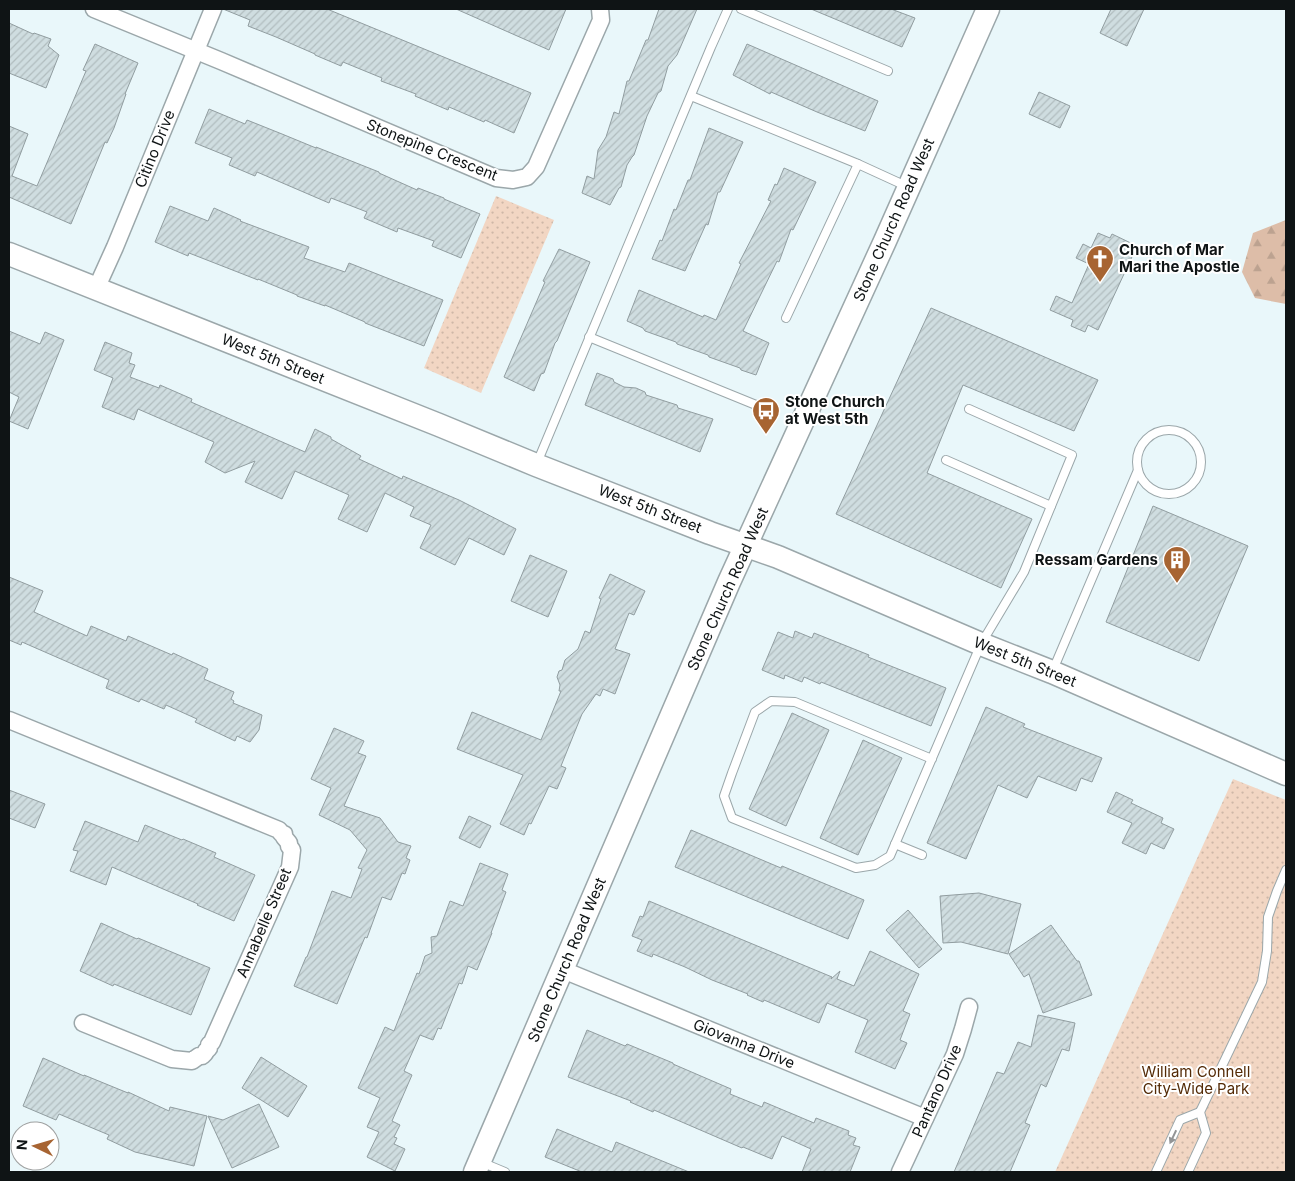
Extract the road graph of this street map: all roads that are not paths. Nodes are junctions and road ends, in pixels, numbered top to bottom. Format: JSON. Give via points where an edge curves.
{"nodes":[{"id":1,"x":94,"y":9,"type":"edge"},
{"id":2,"x":213,"y":9,"type":"edge"},
{"id":3,"x":600,"y":9,"type":"edge"},
{"id":4,"x":728,"y":9,"type":"edge"},
{"id":5,"x":741,"y":9,"type":"edge"},
{"id":6,"x":988,"y":9,"type":"edge"},
{"id":7,"x":195,"y":50,"type":"junction"},
{"id":8,"x":888,"y":71,"type":"dead end"},
{"id":9,"x":691,"y":96,"type":"junction"},
{"id":10,"x":858,"y":164,"type":"junction"},
{"id":11,"x":910,"y":187,"type":"junction"},
{"id":12,"x":9,"y":254,"type":"edge"},
{"id":13,"x":96,"y":289,"type":"junction"},
{"id":14,"x":786,"y":318,"type":"dead end"},
{"id":15,"x":589,"y":337,"type":"junction"},
{"id":16,"x":756,"y":405,"type":"dead end"},
{"id":17,"x":969,"y":409,"type":"dead end"},
{"id":18,"x":946,"y":460,"type":"dead end"},
{"id":19,"x":536,"y":465,"type":"junction"},
{"id":20,"x":1138,"y":470,"type":"junction"},
{"id":21,"x":1051,"y":506,"type":"junction"},
{"id":22,"x":746,"y":545,"type":"junction"},
{"id":23,"x":981,"y":644,"type":"junction"},
{"id":24,"x":1052,"y":672,"type":"junction"},
{"id":25,"x":9,"y":720,"type":"edge"},
{"id":26,"x":932,"y":760,"type":"junction"},
{"id":27,"x":1286,"y":774,"type":"edge"},
{"id":28,"x":896,"y":844,"type":"junction"},
{"id":29,"x":922,"y":855,"type":"dead end"},
{"id":30,"x":1286,"y":870,"type":"edge"},
{"id":31,"x":563,"y":970,"type":"junction"},
{"id":32,"x":968,"y":1007,"type":"dead end"},
{"id":33,"x":84,"y":1023,"type":"dead end"},
{"id":34,"x":1200,"y":1112,"type":"junction"},
{"id":35,"x":925,"y":1118,"type":"junction"},
{"id":36,"x":477,"y":1167,"type":"edge"},
{"id":37,"x":505,"y":1172,"type":"edge"},
{"id":38,"x":900,"y":1172,"type":"edge"},
{"id":39,"x":1156,"y":1172,"type":"edge"},
{"id":40,"x":1188,"y":1172,"type":"edge"}],
"edges":[{"from":1,"to":7,"type":"street","name":"Stonepine Crescent"},
{"from":2,"to":7,"type":"street","name":"Citino Drive"},
{"from":3,"to":7,"type":"street","name":"Stonepine Crescent","via":[[601,20],[536,167],[527,177],[513,180],[496,178]]},
{"from":4,"to":9,"type":"lane"},
{"from":5,"to":8,"type":"lane"},
{"from":6,"to":11,"type":"street","name":"Stone Church Road West"},
{"from":7,"to":13,"type":"street","name":"Citino Drive"},
{"from":9,"to":10,"type":"lane"},
{"from":9,"to":15,"type":"lane"},
{"from":10,"to":11,"type":"lane"},
{"from":10,"to":14,"type":"lane"},
{"from":11,"to":22,"type":"street","name":"Stone Church Road West"},
{"from":12,"to":13,"type":"street","name":"West 5th Street"},
{"from":13,"to":19,"type":"street","name":"West 5th Street"},
{"from":15,"to":16,"type":"lane"},
{"from":15,"to":19,"type":"lane"},
{"from":17,"to":21,"type":"lane","via":[[1072,455]]},
{"from":18,"to":21,"type":"lane"},
{"from":19,"to":22,"type":"street","name":"West 5th Street"},
{"from":20,"to":20,"type":"lane","via":[[1143,481],[1160,493],[1181,491],[1197,477],[1201,467],[1197,446],[1181,432],[1161,430],[1151,435],[1138,451]]},
{"from":20,"to":24,"type":"lane"},
{"from":21,"to":23,"type":"lane","via":[[1024,572]]},
{"from":22,"to":23,"type":"street","name":"West 5th Street"},
{"from":22,"to":31,"type":"street","name":"Stone Church Road West"},
{"from":23,"to":24,"type":"street","name":"West 5th Street"},
{"from":23,"to":26,"type":"lane"},
{"from":24,"to":27,"type":"street","name":"West 5th Street"},
{"from":25,"to":33,"type":"street","name":"Annabelle Street","via":[[279,830],[292,850],[290,867],[212,1042],[202,1056],[192,1061],[172,1059]]},
{"from":26,"to":28,"type":"lane"},
{"from":26,"to":28,"type":"lane","via":[[795,702],[771,701],[755,712],[724,796],[732,818],[856,868],[875,865],[890,856]]},
{"from":28,"to":29,"type":"lane"},
{"from":30,"to":34,"type":"lane","via":[[1268,917],[1262,982]]},
{"from":31,"to":35,"type":"street","name":"Giovanna Drive"},
{"from":31,"to":36,"type":"street","name":"Stone Church Road West"},
{"from":32,"to":35,"type":"street","name":"Pantano Drive","via":[[957,1048]]},
{"from":34,"to":39,"type":"lane","one_way":true,"via":[[1180,1120]]},
{"from":34,"to":40,"type":"lane","via":[[1206,1133]]},
{"from":35,"to":38,"type":"street","name":"Pantano Drive"},
{"from":36,"to":37,"type":"lane"}]}
